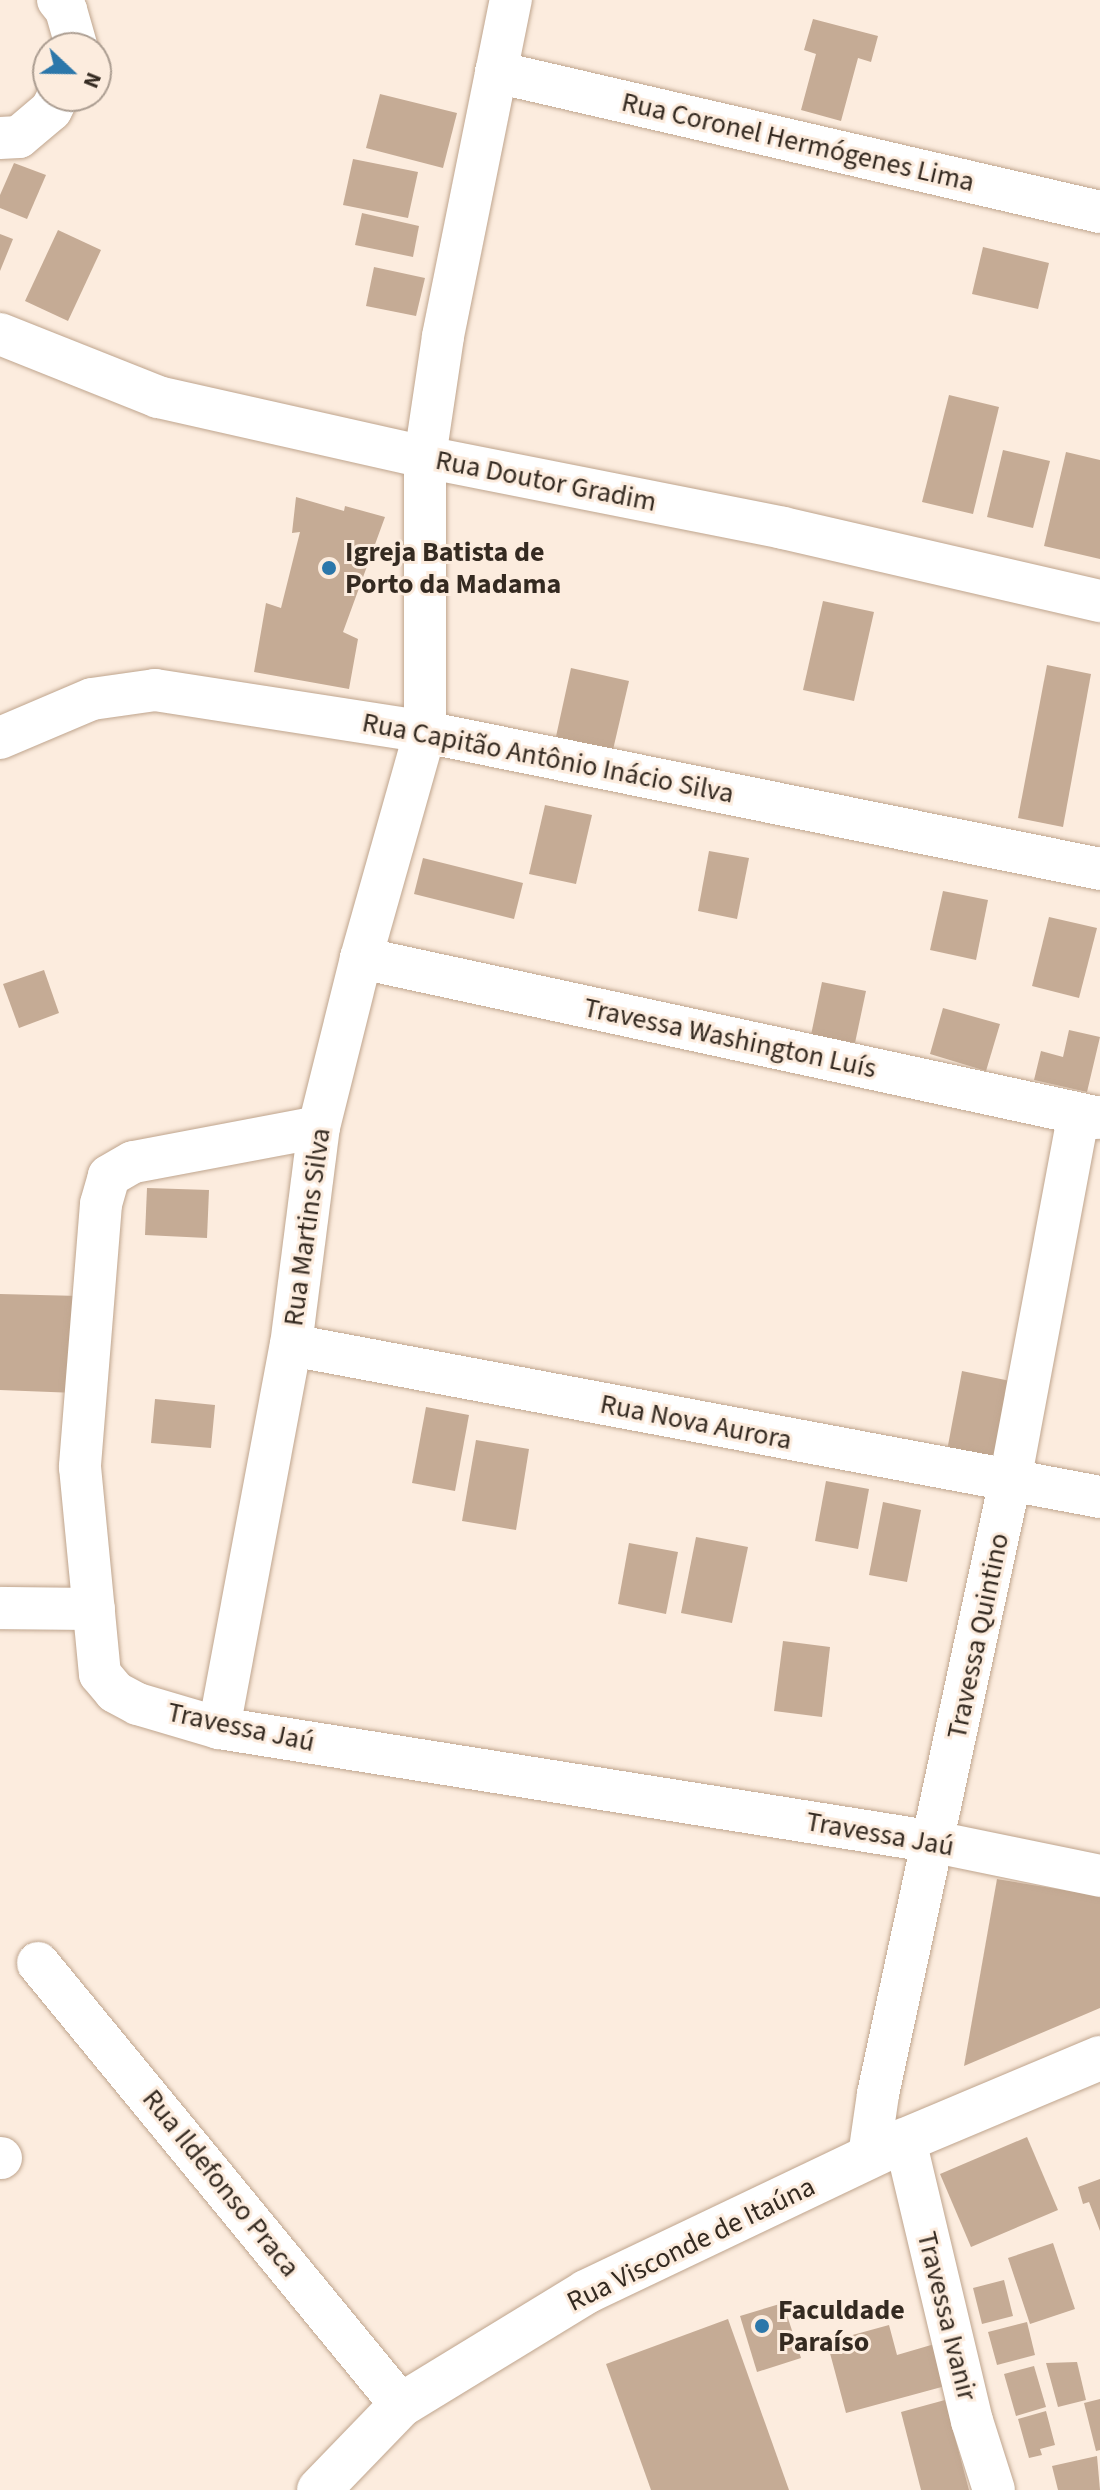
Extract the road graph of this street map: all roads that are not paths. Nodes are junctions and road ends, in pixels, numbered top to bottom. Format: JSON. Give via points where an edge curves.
{"nodes":[{"id":1,"x":58,"y":0,"type":"edge"},
{"id":2,"x":511,"y":0,"type":"edge"},
{"id":3,"x":72,"y":32,"type":"edge"},
{"id":4,"x":496,"y":72,"type":"junction"},
{"id":5,"x":49,"y":112,"type":"edge"},
{"id":6,"x":0,"y":138,"type":"edge"},
{"id":7,"x":1100,"y":212,"type":"edge"},
{"id":8,"x":0,"y":334,"type":"edge"},
{"id":9,"x":425,"y":457,"type":"junction"},
{"id":10,"x":1100,"y":601,"type":"edge"},
{"id":11,"x":425,"y":732,"type":"junction"},
{"id":12,"x":0,"y":738,"type":"edge"},
{"id":13,"x":1100,"y":869,"type":"edge"},
{"id":14,"x":361,"y":958,"type":"junction"},
{"id":15,"x":1090,"y":1116,"type":"edge"},
{"id":16,"x":319,"y":1127,"type":"junction"},
{"id":17,"x":291,"y":1345,"type":"junction"},
{"id":18,"x":1010,"y":1481,"type":"junction"},
{"id":19,"x":1100,"y":1497,"type":"edge"},
{"id":20,"x":0,"y":1608,"type":"edge"},
{"id":21,"x":94,"y":1609,"type":"junction"},
{"id":22,"x":219,"y":1728,"type":"junction"},
{"id":23,"x":935,"y":1842,"type":"junction"},
{"id":24,"x":1100,"y":1876,"type":"edge"},
{"id":25,"x":38,"y":1963,"type":"dead end"},
{"id":26,"x":1100,"y":2058,"type":"edge"},
{"id":27,"x":887,"y":2148,"type":"junction"},
{"id":28,"x":401,"y":2405,"type":"junction"},
{"id":29,"x":319,"y":2490,"type":"edge"},
{"id":30,"x":994,"y":2490,"type":"edge"}],
"edges":[{"from":1,"to":3,"type":"street"},
{"from":2,"to":4,"type":"street","name":"Rua Martins Silva"},
{"from":4,"to":7,"type":"street","name":"Rua Coronel Hermógenes Lima"},
{"from":4,"to":9,"type":"street","name":"Rua Martins Silva","via":[[443,336]]},
{"from":5,"to":6,"type":"street","via":[[19,137]]},
{"from":8,"to":9,"type":"street","name":"Rua Doutor Gradim","via":[[158,397]]},
{"from":9,"to":10,"type":"street","name":"Rua Doutor Gradim","via":[[783,528]]},
{"from":9,"to":11,"type":"street","name":"Rua Martins Silva"},
{"from":11,"to":12,"type":"street","name":"Rua Capitão Antônio Inácio Silva","via":[[155,690],[92,699]]},
{"from":11,"to":13,"type":"street","name":"Rua Capitão Antônio Inácio Silva"},
{"from":11,"to":14,"type":"street","name":"Rua Martins Silva"},
{"from":14,"to":15,"type":"street","name":"Travessa Washington Luís"},
{"from":14,"to":16,"type":"street","name":"Rua Martins Silva"},
{"from":15,"to":18,"type":"street","name":"Travessa Quintino"},
{"from":16,"to":17,"type":"street","name":"Rua Martins Silva"},
{"from":16,"to":21,"type":"street","name":"Travessa Jaú","via":[[133,1162],[109,1176],[101,1204],[80,1467]]},
{"from":17,"to":18,"type":"street","name":"Rua Nova Aurora"},
{"from":17,"to":22,"type":"street","name":"Rua Martins Silva"},
{"from":18,"to":19,"type":"street","name":"Rua Nova Aurora"},
{"from":18,"to":23,"type":"street","name":"Travessa Quintino"},
{"from":20,"to":21,"type":"street"},
{"from":21,"to":22,"type":"street","name":"Travessa Jaú","via":[[100,1674],[115,1692]]},
{"from":22,"to":23,"type":"street","name":"Travessa Jaú"},
{"from":23,"to":24,"type":"street","name":"Travessa Jaú"},
{"from":23,"to":27,"type":"street","name":"Travessa Quintino","via":[[878,2094]]},
{"from":25,"to":28,"type":"street","name":"Rua Ildefonso Praca"},
{"from":26,"to":27,"type":"main road","name":"Rua Visconde de Itaúna"},
{"from":27,"to":28,"type":"main road","name":"Rua Visconde de Itaúna","via":[[586,2292]]},
{"from":27,"to":30,"type":"street","name":"Travessa Ivanir"},
{"from":28,"to":29,"type":"main road","name":"Rua Visconde de Itaúna"}]}
